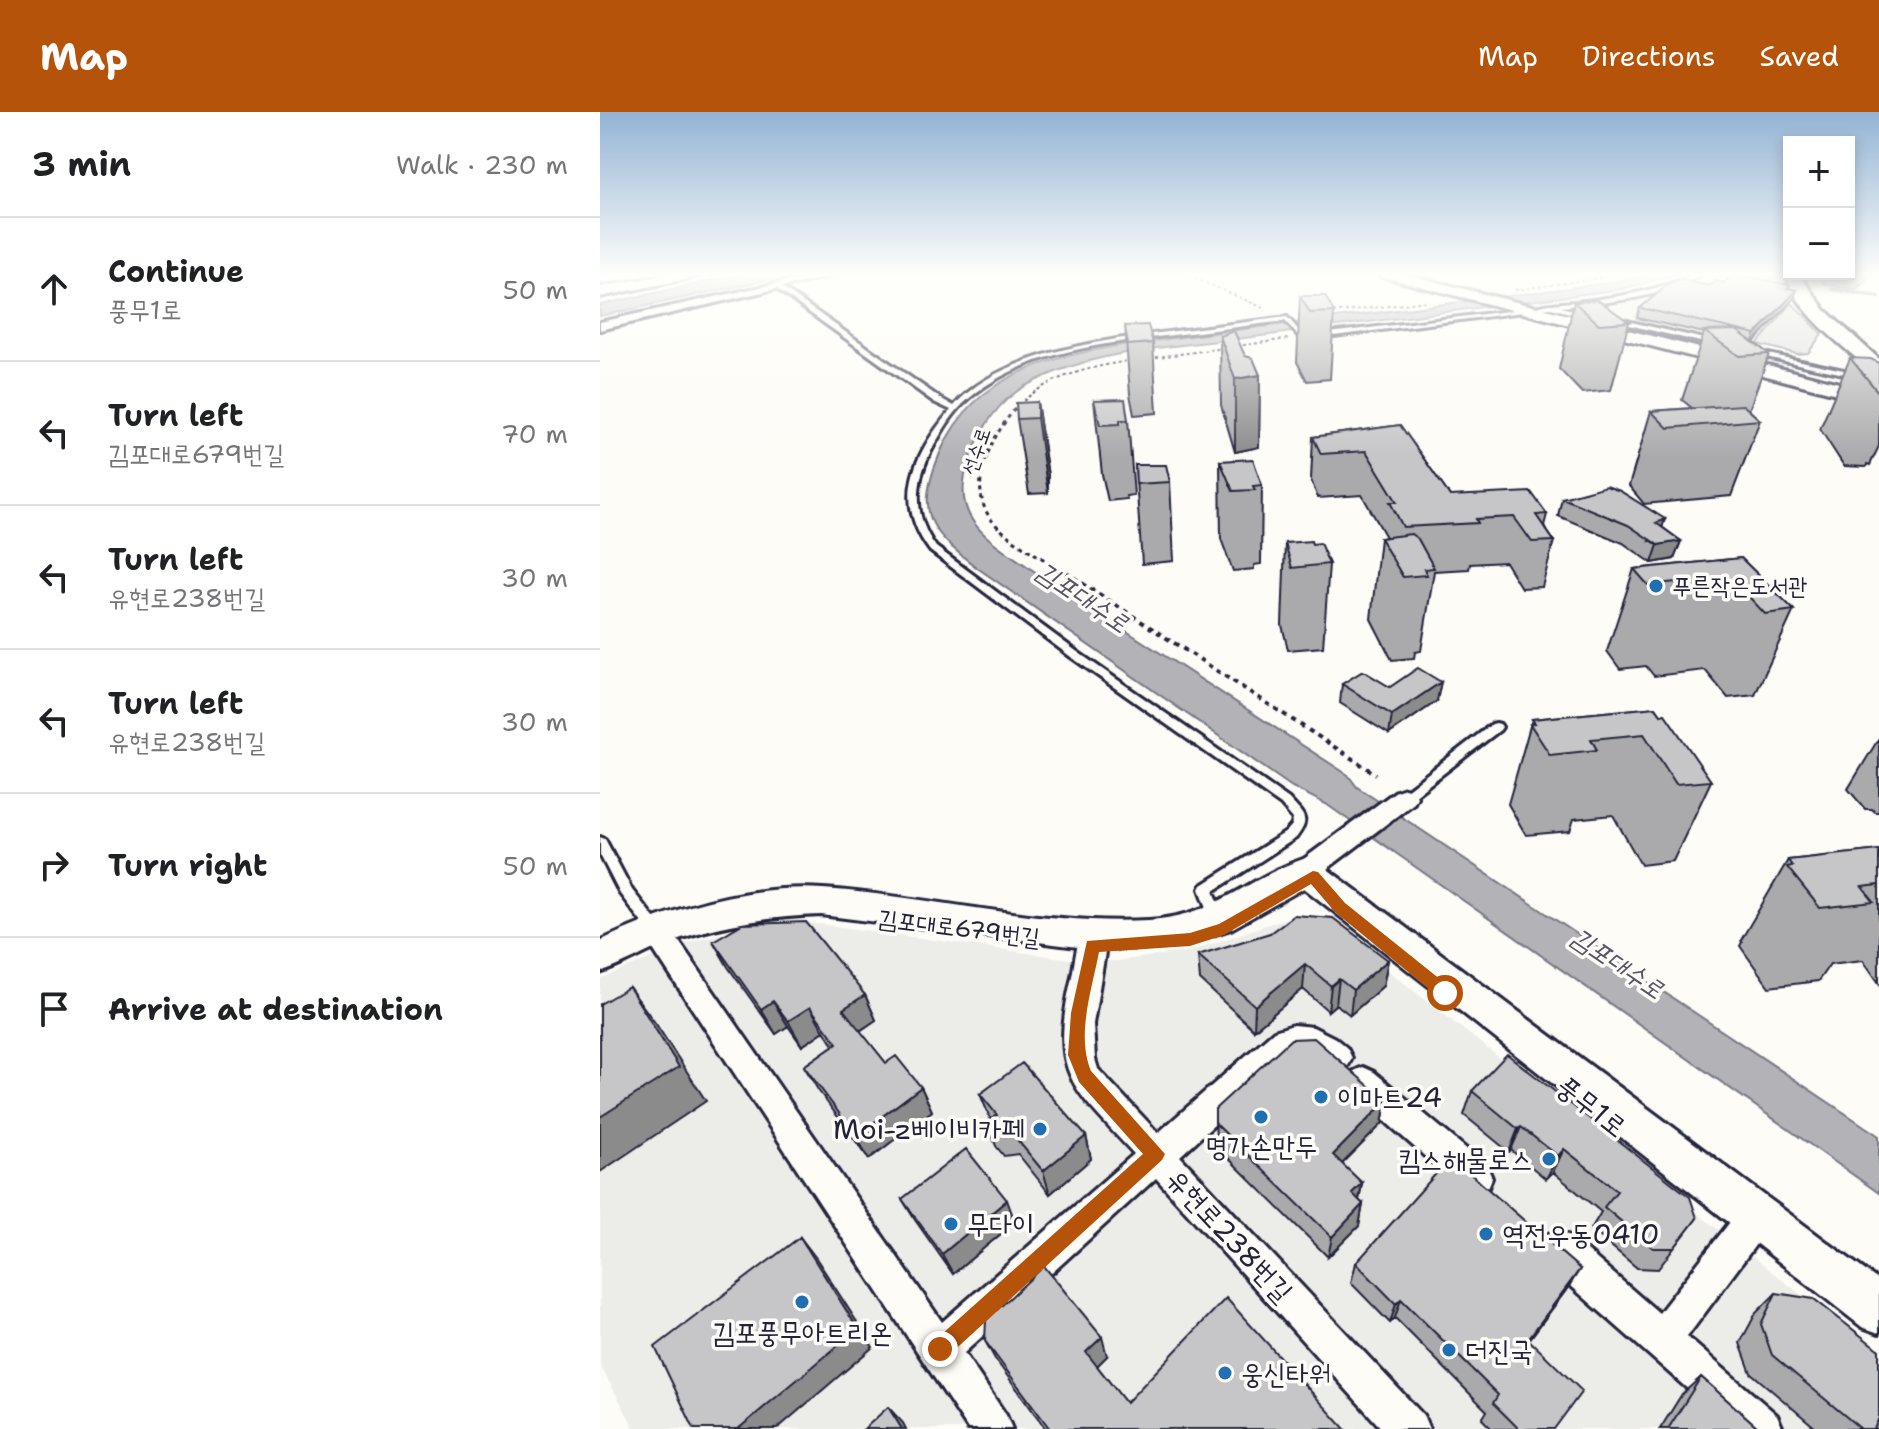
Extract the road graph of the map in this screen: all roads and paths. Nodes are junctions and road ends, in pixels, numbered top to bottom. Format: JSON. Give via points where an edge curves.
{"nodes":[{"id":1,"x":844,"y":334,"type":"edge"},
{"id":2,"x":1166,"y":334,"type":"edge"},
{"id":3,"x":1299,"y":334,"type":"edge"},
{"id":4,"x":1329,"y":334,"type":"edge"},
{"id":5,"x":1634,"y":334,"type":"edge"},
{"id":6,"x":1636,"y":334,"type":"edge"},
{"id":7,"x":1674,"y":334,"type":"edge"},
{"id":8,"x":1841,"y":334,"type":"edge"},
{"id":9,"x":1854,"y":334,"type":"edge"},
{"id":10,"x":1302,"y":338,"type":"junction"},
{"id":11,"x":1722,"y":346,"type":"edge"},
{"id":12,"x":1751,"y":352,"type":"edge"},
{"id":13,"x":1764,"y":355,"type":"junction"},
{"id":14,"x":1879,"y":356,"type":"edge"},
{"id":15,"x":1879,"y":368,"type":"edge"},
{"id":16,"x":1793,"y":374,"type":"junction"},
{"id":17,"x":1853,"y":374,"type":"dead end"},
{"id":18,"x":1879,"y":397,"type":"edge"},
{"id":19,"x":953,"y":408,"type":"junction"},
{"id":20,"x":1496,"y":727,"type":"dead end"},
{"id":21,"x":1376,"y":774,"type":"dead end"},
{"id":22,"x":1405,"y":797,"type":"joint"},
{"id":23,"x":600,"y":842,"type":"edge"},
{"id":24,"x":1318,"y":865,"type":"junction"},
{"id":25,"x":1219,"y":919,"type":"junction"},
{"id":26,"x":659,"y":936,"type":"junction"},
{"id":27,"x":1093,"y":940,"type":"junction"},
{"id":28,"x":600,"y":958,"type":"edge"},
{"id":29,"x":600,"y":969,"type":"edge"},
{"id":30,"x":1155,"y":1154,"type":"junction"},
{"id":31,"x":1497,"y":1198,"type":"edge"},
{"id":32,"x":1752,"y":1221,"type":"junction"},
{"id":33,"x":1533,"y":1228,"type":"edge"},
{"id":34,"x":1879,"y":1310,"type":"edge"},
{"id":35,"x":1879,"y":1327,"type":"edge"},
{"id":36,"x":1662,"y":1340,"type":"junction"},
{"id":37,"x":940,"y":1349,"type":"junction"},
{"id":38,"x":992,"y":1429,"type":"edge"},
{"id":39,"x":1409,"y":1429,"type":"edge"},
{"id":40,"x":1763,"y":1429,"type":"edge"}],
"edges":[{"from":1,"to":19,"type":"lane"},
{"from":2,"to":19,"type":"lane","via":[[1059,353],[1001,374]]},
{"from":3,"to":10,"type":"lane"},
{"from":4,"to":10,"type":"lane"},
{"from":5,"to":18,"type":"street"},
{"from":6,"to":16,"type":"street"},
{"from":7,"to":11,"type":"lane"},
{"from":8,"to":15,"type":"street"},
{"from":9,"to":14,"type":"street"},
{"from":10,"to":21,"type":"path","name":"선수로","via":[[1117,363],[1044,386],[1005,419],[980,492],[989,517],[1002,531]]},
{"from":12,"to":13,"type":"lane"},
{"from":13,"to":16,"type":"lane"},
{"from":13,"to":17,"type":"lane"},
{"from":16,"to":18,"type":"street"},
{"from":19,"to":25,"type":"lane","via":[[932,438],[916,477],[913,511],[923,538],[956,569],[1285,802],[1299,818],[1291,835],[1207,889]]},
{"from":20,"to":22,"type":"lane"},
{"from":22,"to":24,"type":"street"},
{"from":23,"to":26,"type":"lane","via":[[627,894]]},
{"from":24,"to":25,"type":"street","name":"김포대로679번길"},
{"from":24,"to":27,"type":"street","name":"김포대로679번길","via":[[1266,907],[1213,932],[1153,944]]},
{"from":24,"to":32,"type":"street","name":"풍무1로","via":[[1340,907],[1445,993]]},
{"from":25,"to":27,"type":"street","name":"김포대로679번길","via":[[1188,929]]},
{"from":26,"to":27,"type":"street","name":"김포대로679번길","via":[[784,911]]},
{"from":26,"to":28,"type":"street","name":"김포대로679번길"},
{"from":26,"to":29,"type":"street","name":"김포대로679번길"},
{"from":26,"to":37,"type":"street"},
{"from":27,"to":30,"type":"street","name":"유현로238번길","via":[[1076,1055],[1085,1077]]},
{"from":30,"to":31,"type":"street","via":[[1285,1041],[1310,1038]]},
{"from":30,"to":37,"type":"street"},
{"from":30,"to":39,"type":"street","name":"유현로238번길"},
{"from":32,"to":34,"type":"street","name":"풍무1로"},
{"from":32,"to":35,"type":"street","name":"풍무1로"},
{"from":32,"to":36,"type":"street"},
{"from":33,"to":36,"type":"street"},
{"from":36,"to":40,"type":"street"},
{"from":37,"to":38,"type":"street"}]}
